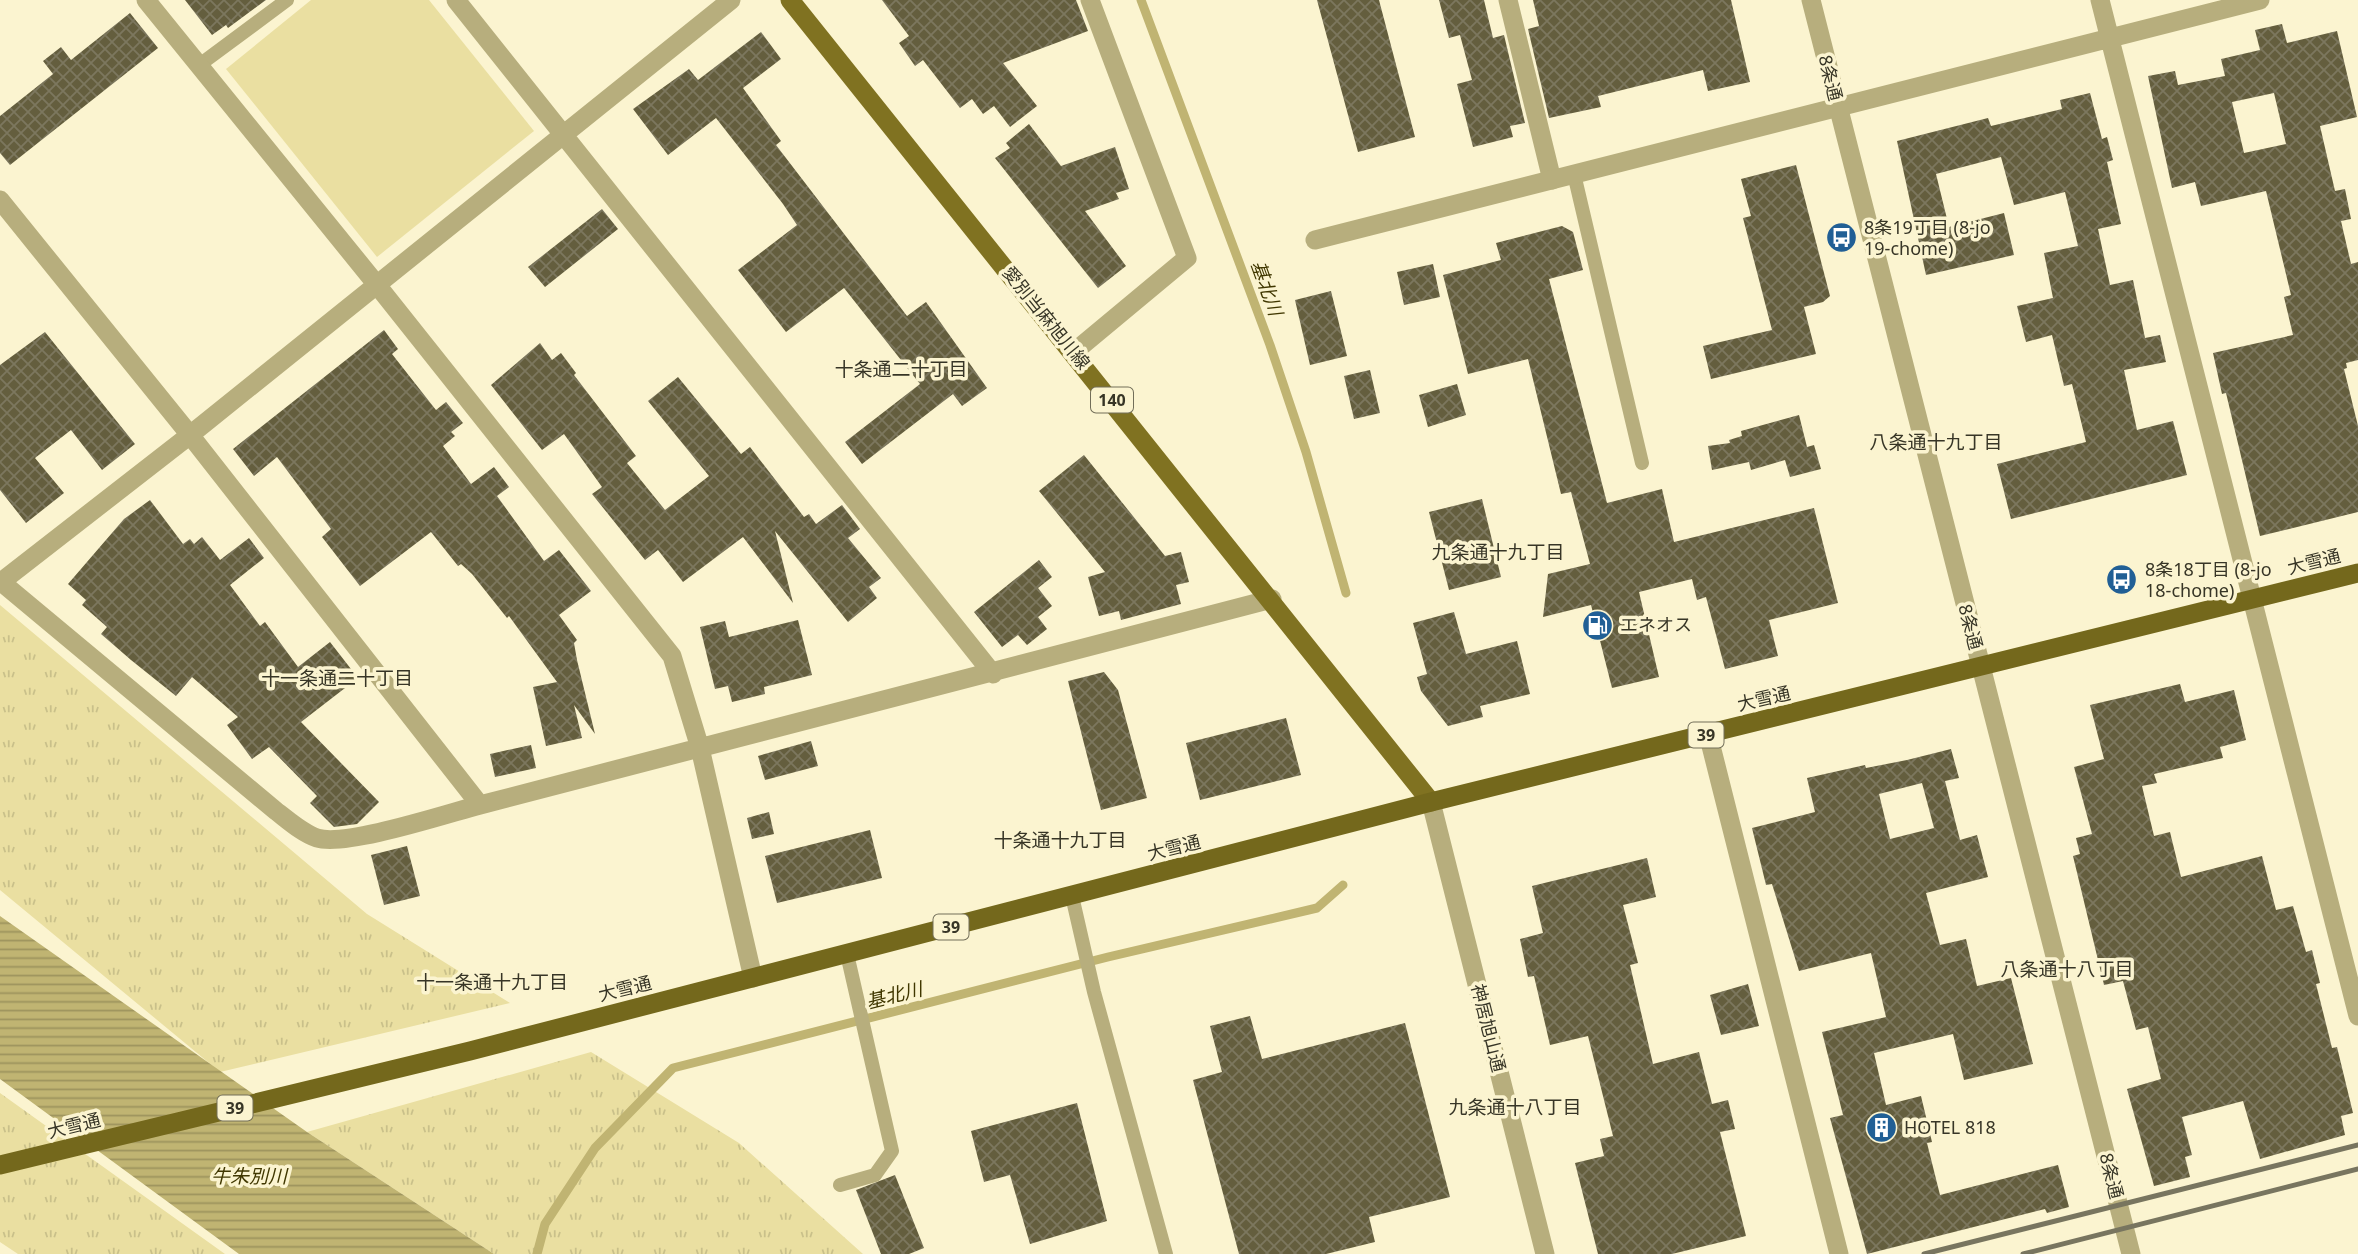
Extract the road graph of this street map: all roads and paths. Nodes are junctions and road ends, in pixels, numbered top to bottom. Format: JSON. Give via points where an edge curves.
{"nodes":[{"id":1,"x":146,"y":0,"type":"edge"},
{"id":2,"x":287,"y":0,"type":"edge"},
{"id":3,"x":456,"y":0,"type":"edge"},
{"id":4,"x":731,"y":0,"type":"edge"},
{"id":5,"x":790,"y":0,"type":"edge"},
{"id":6,"x":1090,"y":0,"type":"edge"},
{"id":7,"x":1508,"y":0,"type":"edge"},
{"id":8,"x":1811,"y":0,"type":"edge"},
{"id":9,"x":2100,"y":0,"type":"edge"},
{"id":10,"x":2260,"y":0,"type":"edge"},
{"id":11,"x":2110,"y":38,"type":"junction"},
{"id":12,"x":198,"y":66,"type":"junction"},
{"id":13,"x":1838,"y":108,"type":"junction"},
{"id":14,"x":562,"y":135,"type":"junction"},
{"id":15,"x":1574,"y":174,"type":"junction"},
{"id":16,"x":1552,"y":180,"type":"junction"},
{"id":17,"x":0,"y":200,"type":"edge"},
{"id":18,"x":1315,"y":240,"type":"dead end"},
{"id":19,"x":377,"y":285,"type":"junction"},
{"id":20,"x":1074,"y":352,"type":"junction"},
{"id":21,"x":190,"y":435,"type":"junction"},
{"id":22,"x":1642,"y":463,"type":"dead end"},
{"id":23,"x":2358,"y":573,"type":"edge"},
{"id":24,"x":1,"y":582,"type":"edge"},
{"id":25,"x":1272,"y":599,"type":"junction"},
{"id":26,"x":2254,"y":599,"type":"junction"},
{"id":27,"x":1981,"y":668,"type":"junction"},
{"id":28,"x":993,"y":674,"type":"junction"},
{"id":29,"x":1708,"y":734,"type":"junction"},
{"id":30,"x":700,"y":748,"type":"junction"},
{"id":31,"x":1432,"y":803,"type":"junction"},
{"id":32,"x":480,"y":805,"type":"junction"},
{"id":33,"x":1072,"y":896,"type":"junction"},
{"id":34,"x":847,"y":954,"type":"junction"},
{"id":35,"x":753,"y":978,"type":"junction"},
{"id":36,"x":2358,"y":1016,"type":"edge"},
{"id":37,"x":0,"y":1166,"type":"edge"},
{"id":38,"x":840,"y":1185,"type":"dead end"},
{"id":39,"x":1166,"y":1254,"type":"edge"},
{"id":40,"x":1545,"y":1254,"type":"edge"},
{"id":41,"x":1839,"y":1254,"type":"edge"},
{"id":42,"x":2131,"y":1254,"type":"edge"}],
"edges":[{"from":1,"to":12,"type":"street"},
{"from":2,"to":12,"type":"lane"},
{"from":3,"to":14,"type":"street"},
{"from":4,"to":14,"type":"street"},
{"from":5,"to":20,"type":"main road","name":"愛別当麻旭川線","number":"140"},
{"from":6,"to":20,"type":"street","via":[[1187,258]]},
{"from":7,"to":16,"type":"street"},
{"from":8,"to":13,"type":"street","name":"8条通"},
{"from":9,"to":11,"type":"street"},
{"from":10,"to":11,"type":"street"},
{"from":11,"to":13,"type":"street"},
{"from":11,"to":26,"type":"street"},
{"from":12,"to":19,"type":"street"},
{"from":13,"to":15,"type":"street"},
{"from":13,"to":27,"type":"street","name":"8条通"},
{"from":14,"to":19,"type":"street"},
{"from":14,"to":28,"type":"street"},
{"from":15,"to":16,"type":"street"},
{"from":15,"to":22,"type":"lane"},
{"from":16,"to":18,"type":"street"},
{"from":17,"to":21,"type":"street"},
{"from":19,"to":21,"type":"street"},
{"from":19,"to":30,"type":"street","via":[[672,656]]},
{"from":20,"to":25,"type":"main road","name":"愛別当麻旭川線","number":"140"},
{"from":21,"to":24,"type":"street"},
{"from":21,"to":32,"type":"street"},
{"from":23,"to":26,"type":"highway","name":"大雪通","number":"39"},
{"from":24,"to":32,"type":"street","via":[[276,811],[317,838],[354,837]]},
{"from":25,"to":28,"type":"street"},
{"from":25,"to":31,"type":"main road","name":"愛別当麻旭川線","number":"140"},
{"from":26,"to":27,"type":"highway","name":"大雪通","number":"39"},
{"from":26,"to":36,"type":"street"},
{"from":27,"to":29,"type":"highway","name":"大雪通","number":"39"},
{"from":27,"to":42,"type":"street","name":"8条通"},
{"from":28,"to":30,"type":"street"},
{"from":29,"to":31,"type":"highway","name":"大雪通","number":"39"},
{"from":29,"to":41,"type":"street"},
{"from":30,"to":32,"type":"street"},
{"from":30,"to":35,"type":"street"},
{"from":31,"to":33,"type":"highway","name":"大雪通","number":"39"},
{"from":31,"to":40,"type":"street","name":"神居旭山通"},
{"from":33,"to":34,"type":"highway","name":"大雪通","number":"39"},
{"from":33,"to":39,"type":"lane"},
{"from":34,"to":35,"type":"highway","name":"大雪通","number":"39"},
{"from":34,"to":38,"type":"lane","via":[[891,1151],[875,1175]]},
{"from":35,"to":37,"type":"highway","name":"大雪通","number":"39"}]}
